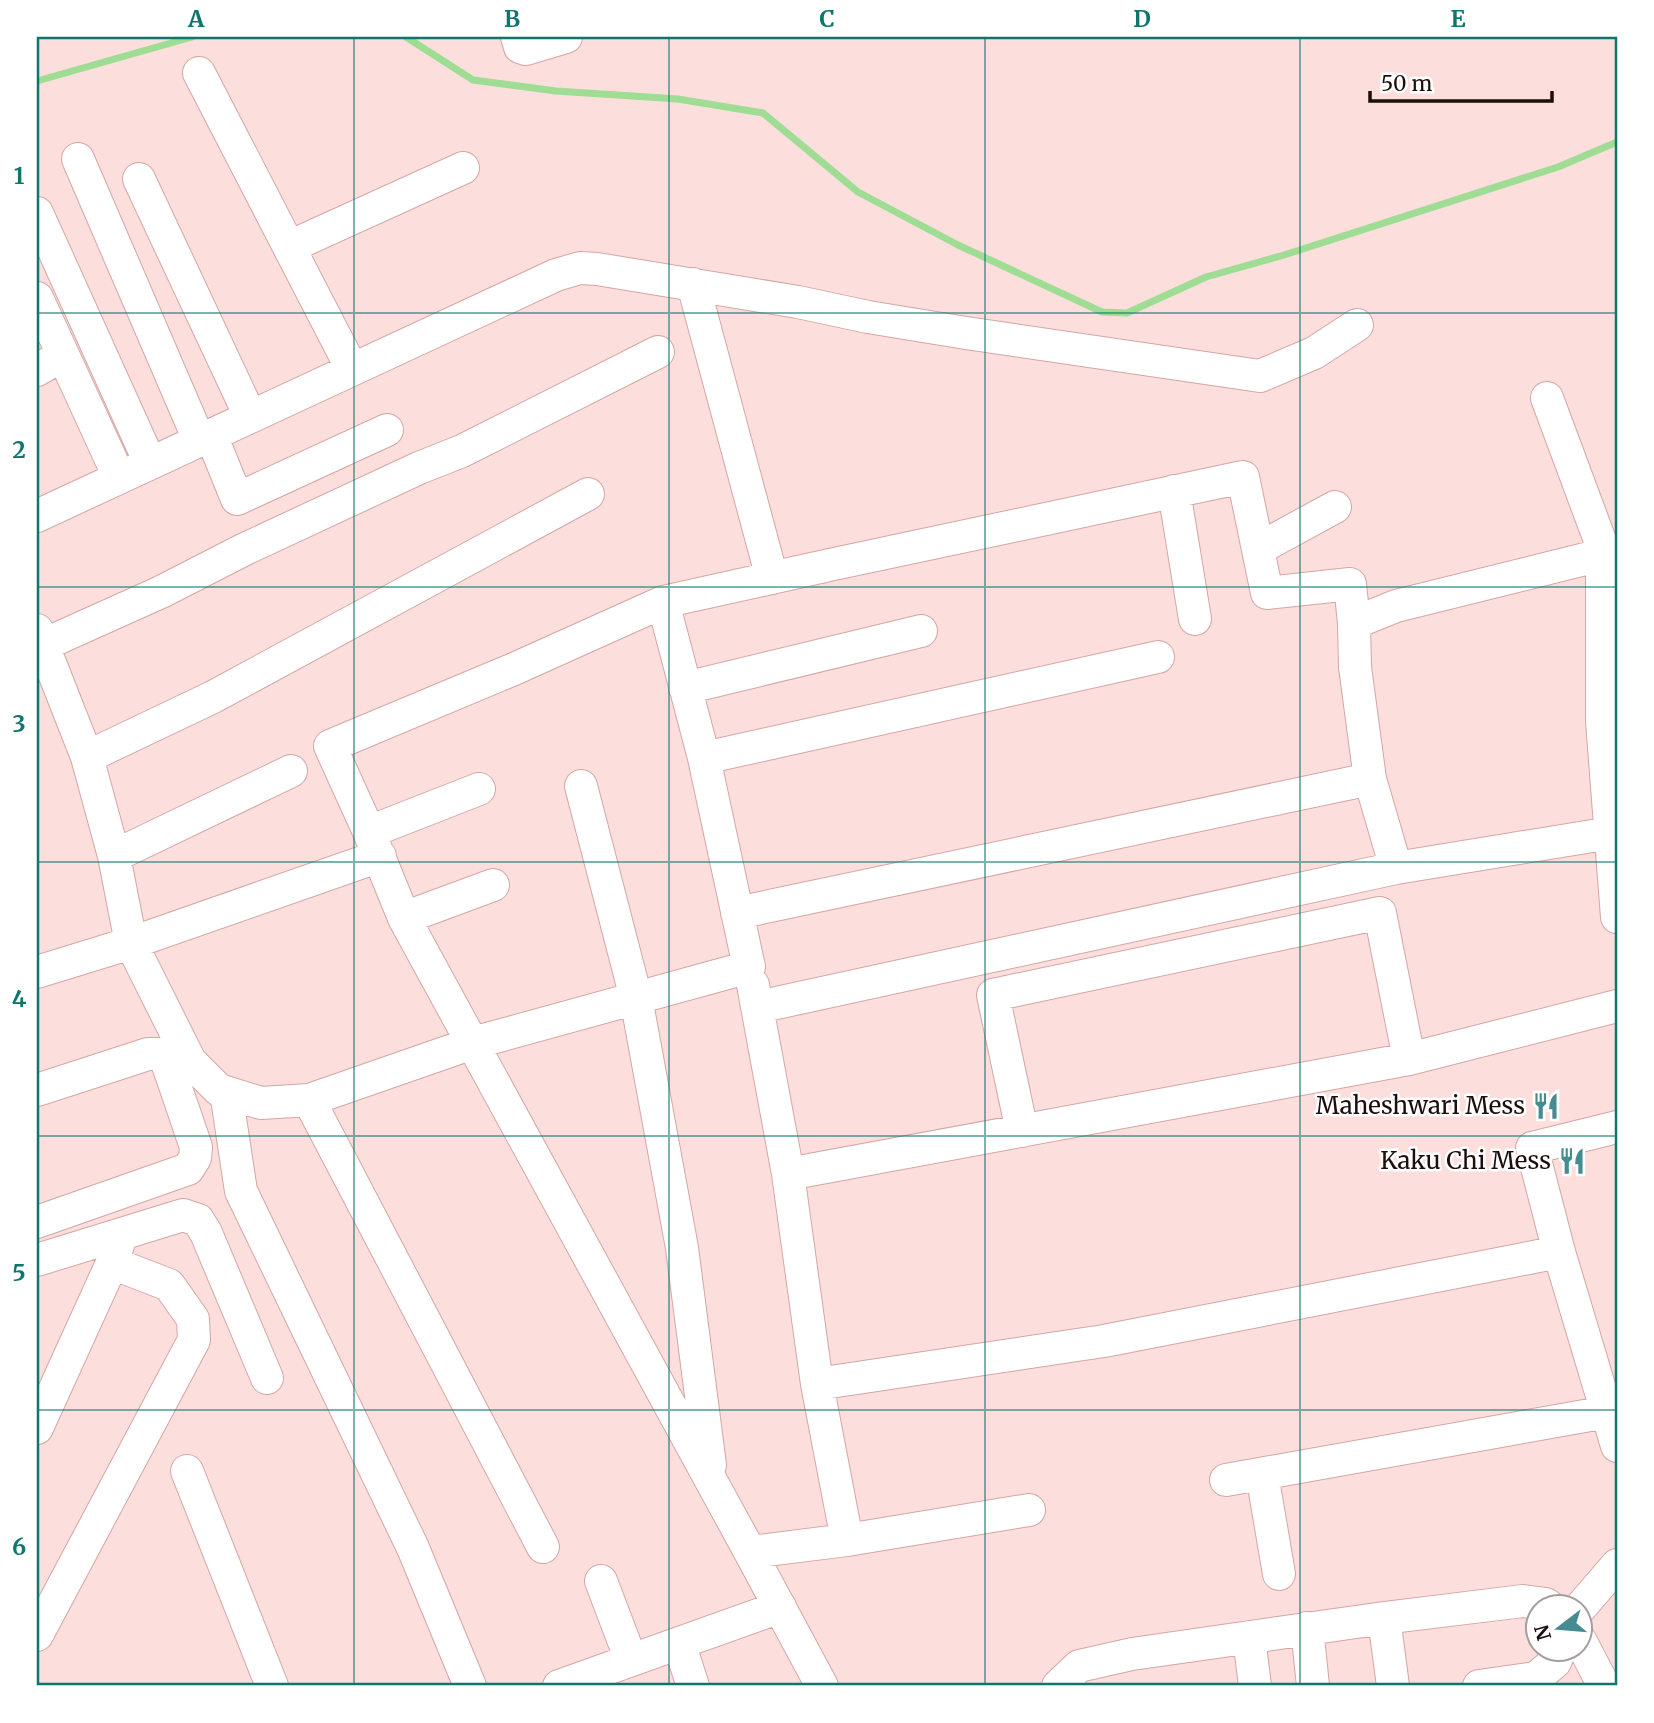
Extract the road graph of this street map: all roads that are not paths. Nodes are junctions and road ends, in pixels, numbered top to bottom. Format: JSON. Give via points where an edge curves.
{"nodes":[{"id":1,"x":517,"y":37,"type":"edge"},
{"id":2,"x":565,"y":37,"type":"edge"},
{"id":3,"x":199,"y":73,"type":"dead end"},
{"id":4,"x":78,"y":159,"type":"dead end"},
{"id":5,"x":463,"y":168,"type":"dead end"},
{"id":6,"x":139,"y":179,"type":"dead end"},
{"id":7,"x":37,"y":213,"type":"edge"},
{"id":8,"x":289,"y":247,"type":"junction"},
{"id":9,"x":693,"y":284,"type":"junction"},
{"id":10,"x":37,"y":298,"type":"edge"},
{"id":11,"x":1357,"y":326,"type":"dead end"},
{"id":12,"x":658,"y":352,"type":"dead end"},
{"id":13,"x":50,"y":363,"type":"edge"},
{"id":14,"x":352,"y":369,"type":"junction"},
{"id":15,"x":1547,"y":398,"type":"dead end"},
{"id":16,"x":250,"y":416,"type":"junction"},
{"id":17,"x":387,"y":430,"type":"dead end"},
{"id":18,"x":205,"y":437,"type":"junction"},
{"id":19,"x":150,"y":463,"type":"junction"},
{"id":20,"x":120,"y":477,"type":"junction"},
{"id":21,"x":1174,"y":491,"type":"junction"},
{"id":22,"x":588,"y":494,"type":"dead end"},
{"id":23,"x":1335,"y":507,"type":"dead end"},
{"id":24,"x":37,"y":516,"type":"edge"},
{"id":25,"x":1258,"y":549,"type":"junction"},
{"id":26,"x":1605,"y":554,"type":"junction"},
{"id":27,"x":772,"y":578,"type":"junction"},
{"id":28,"x":663,"y":602,"type":"junction"},
{"id":29,"x":1195,"y":619,"type":"dead end"},
{"id":30,"x":1354,"y":623,"type":"junction"},
{"id":31,"x":921,"y":631,"type":"dead end"},
{"id":32,"x":40,"y":637,"type":"edge"},
{"id":33,"x":1158,"y":657,"type":"dead end"},
{"id":34,"x":685,"y":688,"type":"junction"},
{"id":35,"x":88,"y":757,"type":"junction"},
{"id":36,"x":704,"y":758,"type":"junction"},
{"id":37,"x":291,"y":771,"type":"dead end"},
{"id":38,"x":1370,"y":779,"type":"junction"},
{"id":39,"x":581,"y":786,"type":"dead end"},
{"id":40,"x":479,"y":789,"type":"dead end"},
{"id":41,"x":1614,"y":833,"type":"edge"},
{"id":42,"x":374,"y":844,"type":"junction"},
{"id":43,"x":114,"y":856,"type":"junction"},
{"id":44,"x":1395,"y":869,"type":"junction"},
{"id":45,"x":493,"y":885,"type":"dead end"},
{"id":46,"x":737,"y":913,"type":"junction"},
{"id":47,"x":1617,"y":917,"type":"edge"},
{"id":48,"x":404,"y":918,"type":"junction"},
{"id":49,"x":131,"y":943,"type":"junction"},
{"id":50,"x":749,"y":967,"type":"junction"},
{"id":51,"x":37,"y":972,"type":"edge"},
{"id":52,"x":636,"y":998,"type":"junction"},
{"id":53,"x":1617,"y":1006,"type":"edge"},
{"id":54,"x":758,"y":1007,"type":"junction"},
{"id":55,"x":473,"y":1043,"type":"junction"},
{"id":56,"x":1409,"y":1059,"type":"junction"},
{"id":57,"x":37,"y":1090,"type":"edge"},
{"id":58,"x":226,"y":1092,"type":"junction"},
{"id":59,"x":309,"y":1100,"type":"junction"},
{"id":60,"x":1617,"y":1128,"type":"edge"},
{"id":61,"x":1022,"y":1131,"type":"junction"},
{"id":62,"x":788,"y":1174,"type":"junction"},
{"id":63,"x":37,"y":1222,"type":"edge"},
{"id":64,"x":117,"y":1248,"type":"junction"},
{"id":65,"x":1559,"y":1252,"type":"junction"},
{"id":66,"x":37,"y":1260,"type":"edge"},
{"id":67,"x":267,"y":1378,"type":"dead end"},
{"id":68,"x":817,"y":1384,"type":"junction"},
{"id":69,"x":1608,"y":1412,"type":"junction"},
{"id":70,"x":37,"y":1428,"type":"edge"},
{"id":71,"x":1617,"y":1446,"type":"edge"},
{"id":72,"x":187,"y":1471,"type":"dead end"},
{"id":73,"x":1262,"y":1474,"type":"junction"},
{"id":74,"x":1226,"y":1480,"type":"dead end"},
{"id":75,"x":713,"y":1484,"type":"junction"},
{"id":76,"x":1030,"y":1510,"type":"dead end"},
{"id":77,"x":847,"y":1540,"type":"junction"},
{"id":78,"x":542,"y":1547,"type":"dead end"},
{"id":79,"x":750,"y":1552,"type":"junction"},
{"id":80,"x":1617,"y":1565,"type":"edge"},
{"id":81,"x":1279,"y":1574,"type":"dead end"},
{"id":82,"x":601,"y":1581,"type":"dead end"},
{"id":83,"x":1592,"y":1594,"type":"edge"},
{"id":84,"x":1524,"y":1601,"type":"edge"},
{"id":85,"x":780,"y":1607,"type":"junction"},
{"id":86,"x":1384,"y":1618,"type":"junction"},
{"id":87,"x":1307,"y":1628,"type":"junction"},
{"id":88,"x":37,"y":1635,"type":"edge"},
{"id":89,"x":1249,"y":1637,"type":"junction"},
{"id":90,"x":679,"y":1643,"type":"junction"},
{"id":91,"x":631,"y":1660,"type":"junction"},
{"id":92,"x":1553,"y":1664,"type":"edge"},
{"id":93,"x":1593,"y":1664,"type":"edge"},
{"id":94,"x":597,"y":1680,"type":"edge"},
{"id":95,"x":272,"y":1686,"type":"edge"},
{"id":96,"x":470,"y":1686,"type":"edge"},
{"id":97,"x":559,"y":1686,"type":"edge"},
{"id":98,"x":694,"y":1686,"type":"edge"},
{"id":99,"x":822,"y":1686,"type":"edge"},
{"id":100,"x":1058,"y":1686,"type":"edge"},
{"id":101,"x":1255,"y":1686,"type":"edge"},
{"id":102,"x":1313,"y":1686,"type":"edge"},
{"id":103,"x":1394,"y":1686,"type":"edge"},
{"id":104,"x":1479,"y":1686,"type":"edge"},
{"id":105,"x":1604,"y":1686,"type":"edge"}],
"edges":[{"from":1,"to":2,"type":"street","via":[[523,49]]},
{"from":3,"to":8,"type":"street"},
{"from":4,"to":18,"type":"street"},
{"from":5,"to":8,"type":"street"},
{"from":6,"to":16,"type":"street"},
{"from":7,"to":19,"type":"street"},
{"from":8,"to":14,"type":"street"},
{"from":9,"to":11,"type":"street","via":[[967,333],[1260,376],[1314,353]]},
{"from":9,"to":14,"type":"street","via":[[597,269],[569,270]]},
{"from":9,"to":27,"type":"street"},
{"from":10,"to":13,"type":"street"},
{"from":12,"to":32,"type":"street","via":[[162,592]]},
{"from":13,"to":20,"type":"street"},
{"from":14,"to":16,"type":"street"},
{"from":15,"to":26,"type":"street"},
{"from":16,"to":18,"type":"street"},
{"from":17,"to":18,"type":"street","via":[[237,499]]},
{"from":18,"to":19,"type":"street"},
{"from":19,"to":20,"type":"street"},
{"from":20,"to":24,"type":"street"},
{"from":21,"to":25,"type":"street","via":[[1243,477]]},
{"from":21,"to":27,"type":"street"},
{"from":21,"to":29,"type":"street"},
{"from":22,"to":35,"type":"street","via":[[225,690]]},
{"from":23,"to":25,"type":"street"},
{"from":25,"to":30,"type":"street","via":[[1267,593],[1350,584]]},
{"from":26,"to":30,"type":"street","via":[[1396,606]]},
{"from":26,"to":41,"type":"street","via":[[1602,720]]},
{"from":27,"to":28,"type":"street"},
{"from":28,"to":34,"type":"street"},
{"from":28,"to":42,"type":"street","via":[[330,746]]},
{"from":30,"to":38,"type":"street"},
{"from":31,"to":34,"type":"street"},
{"from":32,"to":35,"type":"street"},
{"from":33,"to":36,"type":"street"},
{"from":34,"to":36,"type":"street"},
{"from":35,"to":43,"type":"street"},
{"from":36,"to":46,"type":"street"},
{"from":37,"to":43,"type":"street"},
{"from":38,"to":44,"type":"street"},
{"from":38,"to":46,"type":"street"},
{"from":39,"to":52,"type":"street"},
{"from":40,"to":42,"type":"street"},
{"from":41,"to":44,"type":"street"},
{"from":41,"to":47,"type":"street"},
{"from":42,"to":48,"type":"street"},
{"from":42,"to":49,"type":"street"},
{"from":43,"to":49,"type":"street"},
{"from":44,"to":54,"type":"street"},
{"from":45,"to":48,"type":"street"},
{"from":46,"to":50,"type":"street"},
{"from":48,"to":55,"type":"street"},
{"from":49,"to":51,"type":"street"},
{"from":49,"to":58,"type":"street","via":[[190,1060]]},
{"from":50,"to":52,"type":"street"},
{"from":50,"to":54,"type":"street"},
{"from":52,"to":55,"type":"street"},
{"from":52,"to":75,"type":"street","via":[[682,1248]]},
{"from":53,"to":56,"type":"street"},
{"from":54,"to":62,"type":"street"},
{"from":55,"to":59,"type":"street"},
{"from":55,"to":75,"type":"street"},
{"from":56,"to":61,"type":"street"},
{"from":56,"to":61,"type":"street","via":[[1380,913],[993,995]]},
{"from":57,"to":63,"type":"street","via":[[161,1054],[196,1147],[188,1169]]},
{"from":58,"to":59,"type":"street","via":[[261,1103]]},
{"from":58,"to":96,"type":"street","via":[[241,1191],[413,1548]]},
{"from":59,"to":78,"type":"street"},
{"from":60,"to":65,"type":"street","via":[[1532,1147]]},
{"from":61,"to":62,"type":"street"},
{"from":62,"to":68,"type":"street"},
{"from":64,"to":66,"type":"street"},
{"from":64,"to":67,"type":"street","via":[[183,1215],[198,1220]]},
{"from":64,"to":70,"type":"street"},
{"from":64,"to":88,"type":"street","via":[[169,1285],[193,1319],[194,1340]]},
{"from":65,"to":68,"type":"street","via":[[1104,1341]]},
{"from":65,"to":69,"type":"street"},
{"from":68,"to":77,"type":"street"},
{"from":69,"to":71,"type":"street"},
{"from":69,"to":73,"type":"street"},
{"from":72,"to":95,"type":"street"},
{"from":73,"to":74,"type":"street"},
{"from":73,"to":81,"type":"street"},
{"from":75,"to":79,"type":"street"},
{"from":76,"to":77,"type":"street"},
{"from":77,"to":79,"type":"street"},
{"from":79,"to":85,"type":"street"},
{"from":80,"to":83,"type":"street"},
{"from":82,"to":91,"type":"street"},
{"from":84,"to":86,"type":"street"},
{"from":85,"to":90,"type":"street"},
{"from":85,"to":99,"type":"street"},
{"from":86,"to":87,"type":"street"},
{"from":86,"to":103,"type":"street"},
{"from":87,"to":89,"type":"street"},
{"from":87,"to":102,"type":"street"},
{"from":89,"to":100,"type":"street","via":[[1079,1666]]},
{"from":89,"to":101,"type":"street"},
{"from":90,"to":91,"type":"street"},
{"from":90,"to":98,"type":"street"},
{"from":91,"to":94,"type":"street"},
{"from":92,"to":104,"type":"street","via":[[1536,1678]]},
{"from":93,"to":105,"type":"street"},
{"from":94,"to":97,"type":"street"}]}
